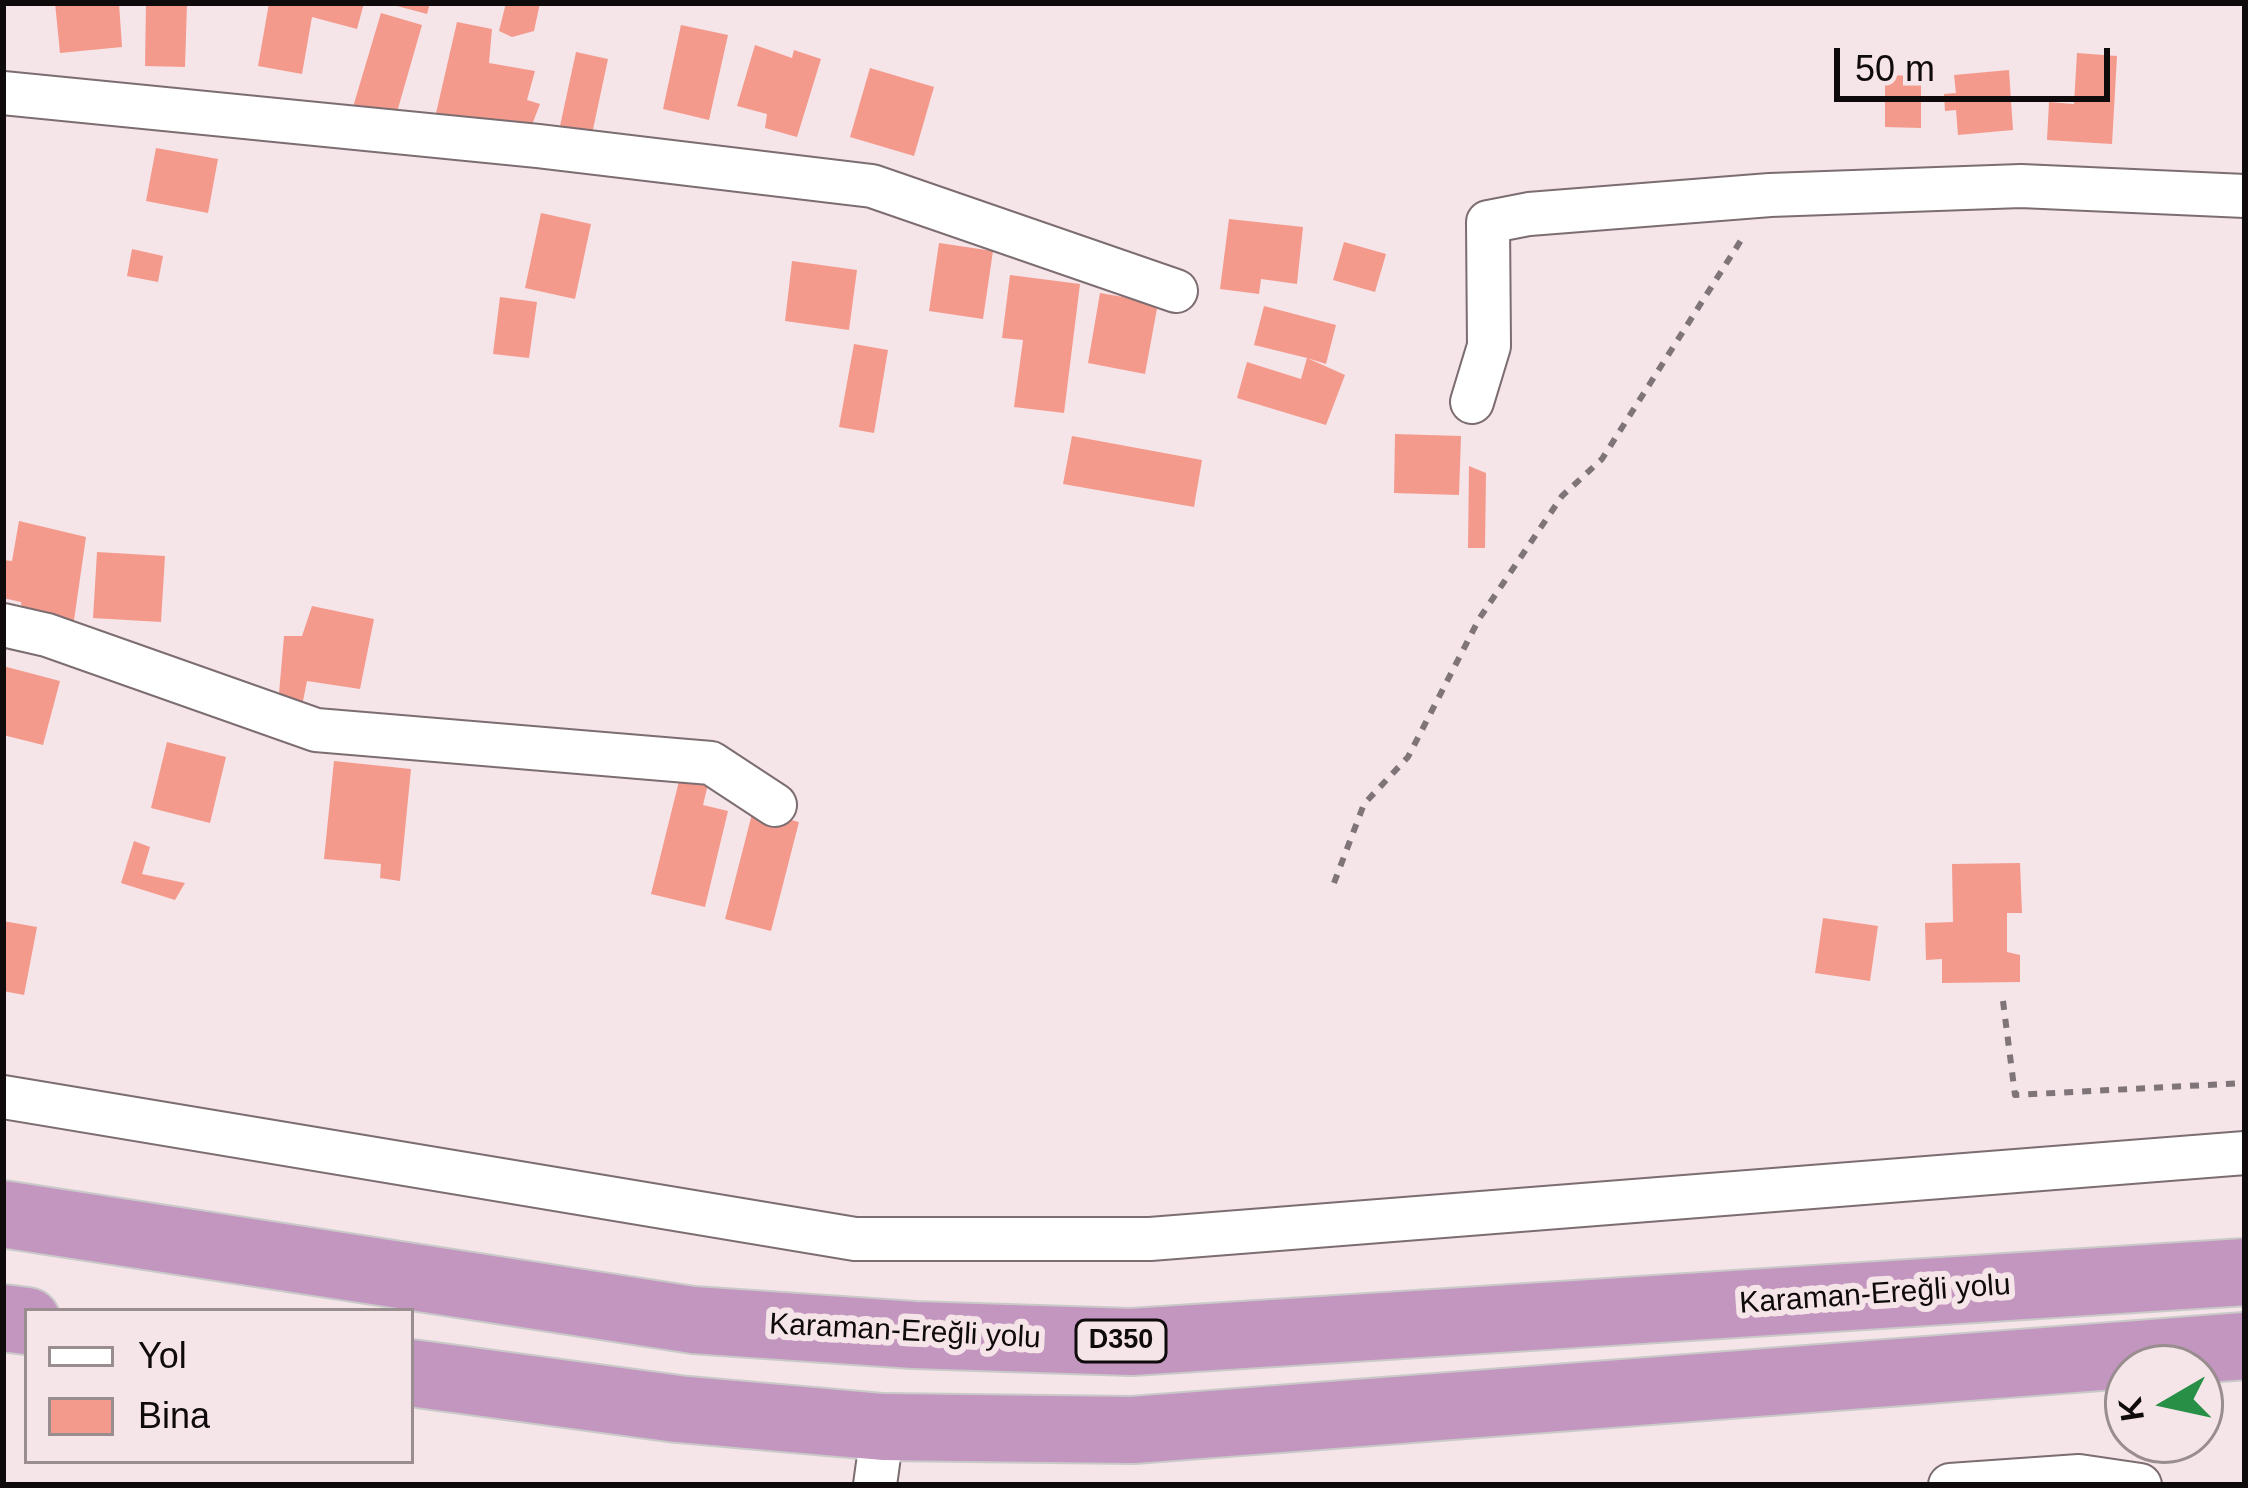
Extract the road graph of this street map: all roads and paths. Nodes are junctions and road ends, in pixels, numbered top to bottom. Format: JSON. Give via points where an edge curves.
{"nodes":[{"id":1,"x":3,"y":93,"type":"edge"},
{"id":2,"x":1770,"y":195,"type":"junction"},
{"id":3,"x":2245,"y":196,"type":"edge"},
{"id":4,"x":1176,"y":291,"type":"dead end"},
{"id":5,"x":1472,"y":402,"type":"dead end"},
{"id":6,"x":3,"y":625,"type":"edge"},
{"id":7,"x":776,"y":806,"type":"dead end"},
{"id":8,"x":1334,"y":884,"type":"dead end"},
{"id":9,"x":2003,"y":1000,"type":"dead end"},
{"id":10,"x":2245,"y":1083,"type":"edge"},
{"id":11,"x":3,"y":1096,"type":"edge"},
{"id":12,"x":2245,"y":1153,"type":"edge"},
{"id":13,"x":3,"y":1214,"type":"edge"},
{"id":14,"x":2245,"y":1271,"type":"edge"},
{"id":15,"x":2245,"y":1346,"type":"edge"},
{"id":16,"x":414,"y":1373,"type":"edge"},
{"id":17,"x":879,"y":1456,"type":"edge"},
{"id":18,"x":1950,"y":1485,"type":"edge"},
{"id":19,"x":2140,"y":1485,"type":"edge"}],
"edges":[{"from":1,"to":4,"type":"street","via":[[872,187]]},
{"from":2,"to":3,"type":"street","via":[[2021,186]]},
{"from":2,"to":5,"type":"street","via":[[1488,222],[1489,346]]},
{"from":2,"to":8,"type":"path","via":[[1602,459],[1562,496],[1478,619],[1408,757],[1364,804]]},
{"from":6,"to":7,"type":"street","via":[[316,730],[710,763]]},
{"from":9,"to":10,"type":"path","via":[[2014,1095]]},
{"from":11,"to":12,"type":"street","via":[[855,1240],[1150,1239]]},
{"from":13,"to":14,"type":"highway","name":"Karaman-Ereğli yolu","number":"D350","via":[[693,1320],[1131,1342]]},
{"from":15,"to":17,"type":"highway"},
{"from":16,"to":17,"type":"highway","via":[[678,1409]]},
{"from":18,"to":19,"type":"street","via":[[2079,1476]]}]}
